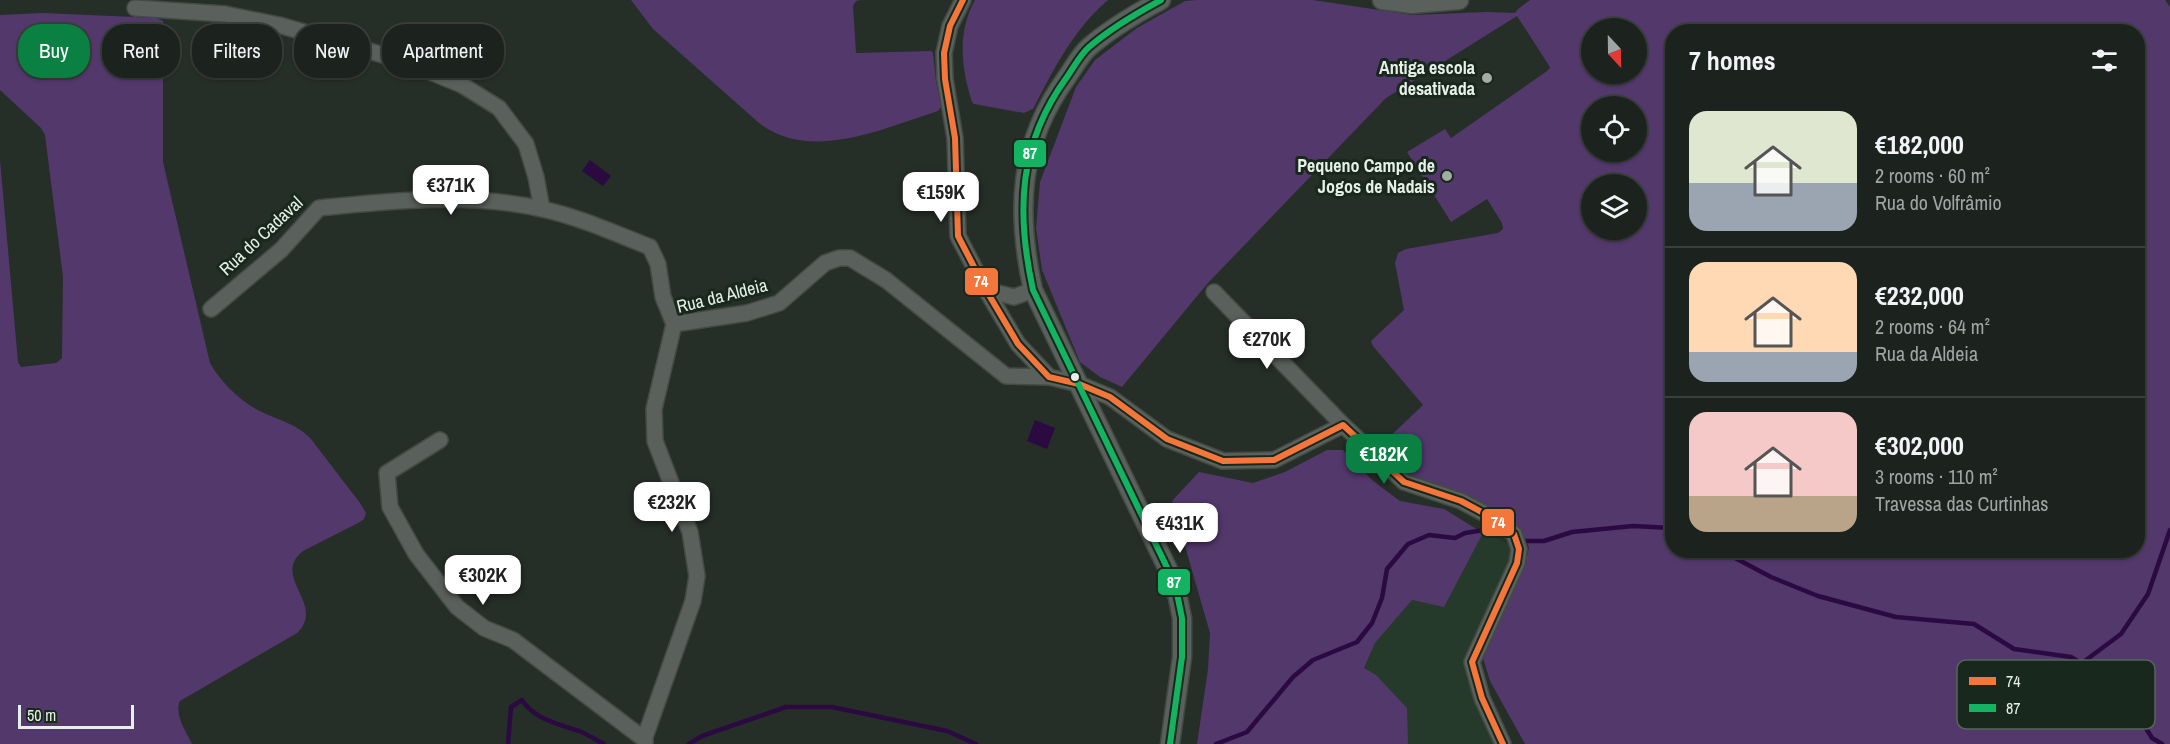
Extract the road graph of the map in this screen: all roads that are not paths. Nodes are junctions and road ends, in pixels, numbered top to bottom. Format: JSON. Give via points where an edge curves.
{"nodes":[{"id":1,"x":963,"y":0,"type":"edge"},
{"id":2,"x":1161,"y":0,"type":"edge"},
{"id":3,"x":1382,"y":0,"type":"edge"},
{"id":4,"x":1459,"y":0,"type":"edge"},
{"id":5,"x":135,"y":8,"type":"dead end"},
{"id":6,"x":542,"y":209,"type":"junction"},
{"id":7,"x":986,"y":290,"type":"junction"},
{"id":8,"x":1033,"y":290,"type":"junction"},
{"id":9,"x":1214,"y":292,"type":"dead end"},
{"id":10,"x":211,"y":309,"type":"dead end"},
{"id":11,"x":674,"y":324,"type":"junction"},
{"id":12,"x":1049,"y":377,"type":"junction"},
{"id":13,"x":1079,"y":384,"type":"junction"},
{"id":14,"x":1343,"y":425,"type":"junction"},
{"id":15,"x":440,"y":440,"type":"dead end"},
{"id":16,"x":645,"y":741,"type":"edge"},
{"id":17,"x":1170,"y":744,"type":"edge"},
{"id":18,"x":1503,"y":744,"type":"edge"}],
"edges":[{"from":1,"to":7,"type":"street","via":[[950,26],[944,53],[945,79],[955,138],[958,236]]},
{"from":2,"to":8,"type":"street","via":[[1126,18],[1087,49],[1047,107],[1028,159],[1022,208],[1024,252]]},
{"from":3,"to":4,"type":"street","via":[[1412,4]]},
{"from":5,"to":6,"type":"street","via":[[225,14],[279,25],[404,61],[462,86],[499,108],[526,144]]},
{"from":6,"to":10,"type":"street","name":"Rua do Cadaval","via":[[420,198],[319,208],[281,250]]},
{"from":6,"to":11,"type":"street","name":"Rua do Cadaval","via":[[650,247]]},
{"from":7,"to":8,"type":"street","via":[[1014,297]]},
{"from":7,"to":12,"type":"street","via":[[1018,344]]},
{"from":8,"to":13,"type":"street"},
{"from":9,"to":14,"type":"street"},
{"from":11,"to":12,"type":"street","name":"Rua da Aldeia","via":[[747,313],[779,303],[825,263],[850,258],[886,280],[1006,376]]},
{"from":11,"to":16,"type":"street","name":"Rua da Aldeia","via":[[654,409],[656,441],[690,532],[697,576],[693,601]]},
{"from":12,"to":13,"type":"street","name":"Rua da Aldeia"},
{"from":13,"to":14,"type":"street","name":"Rua da Aldeia","via":[[1110,397],[1167,439],[1223,460],[1274,460]]},
{"from":13,"to":17,"type":"street","via":[[1175,584],[1182,618],[1182,657]]},
{"from":14,"to":18,"type":"street","via":[[1404,482],[1461,501],[1514,534],[1519,549],[1517,563],[1472,662],[1482,698]]},
{"from":15,"to":16,"type":"street","via":[[387,474],[390,507],[416,554],[457,607],[484,628],[513,640]]}]}
